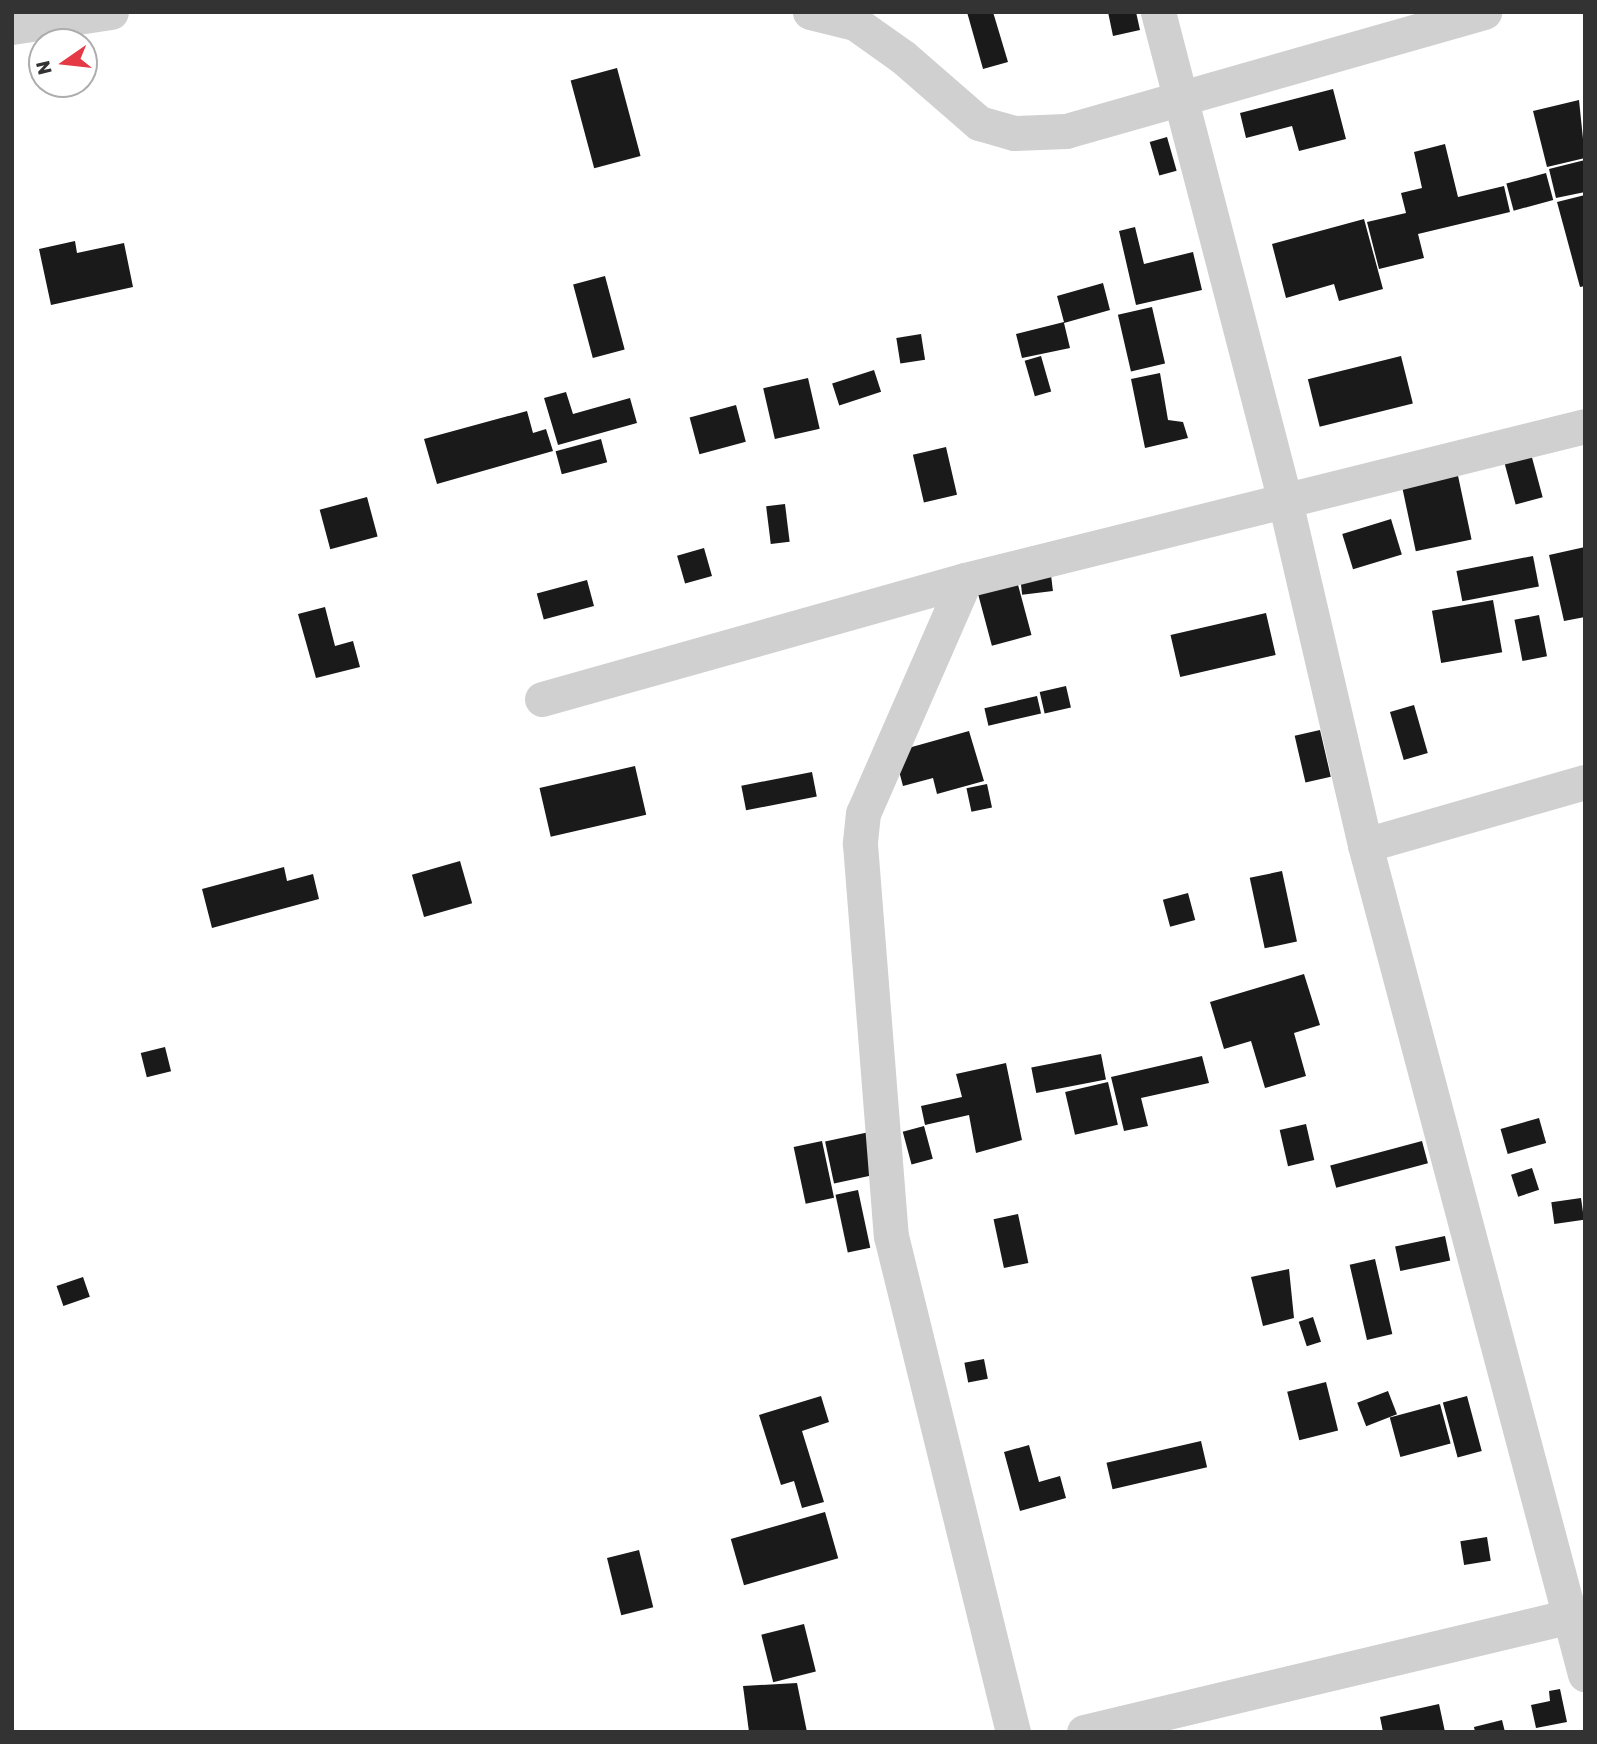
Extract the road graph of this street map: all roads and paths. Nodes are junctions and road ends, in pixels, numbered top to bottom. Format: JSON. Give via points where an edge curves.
{"nodes":[{"id":1,"x":111,"y":12,"type":"edge"},
{"id":2,"x":810,"y":12,"type":"edge"},
{"id":3,"x":1158,"y":12,"type":"edge"},
{"id":4,"x":1484,"y":12,"type":"edge"},
{"id":5,"x":12,"y":27,"type":"edge"},
{"id":6,"x":1182,"y":101,"type":"junction"},
{"id":7,"x":1585,"y":426,"type":"edge"},
{"id":8,"x":1285,"y":501,"type":"junction"},
{"id":9,"x":965,"y":580,"type":"junction"},
{"id":10,"x":542,"y":699,"type":"dead end"},
{"id":11,"x":1585,"y":782,"type":"edge"},
{"id":12,"x":1365,"y":845,"type":"junction"},
{"id":13,"x":1570,"y":1616,"type":"junction"},
{"id":14,"x":1585,"y":1674,"type":"edge"},
{"id":15,"x":1013,"y":1732,"type":"edge"},
{"id":16,"x":1084,"y":1732,"type":"edge"}],
"edges":[{"from":1,"to":5,"type":"street"},
{"from":2,"to":6,"type":"street","via":[[855,23],[904,57],[979,123],[1014,134],[1066,131]]},
{"from":3,"to":6,"type":"street"},
{"from":4,"to":6,"type":"street"},
{"from":6,"to":8,"type":"street"},
{"from":7,"to":8,"type":"street"},
{"from":8,"to":9,"type":"street"},
{"from":8,"to":12,"type":"street"},
{"from":9,"to":10,"type":"street"},
{"from":9,"to":15,"type":"street","via":[[863,813],[860,844],[891,1236]]},
{"from":11,"to":12,"type":"street"},
{"from":12,"to":13,"type":"street"},
{"from":13,"to":14,"type":"street"},
{"from":13,"to":16,"type":"street"}]}
